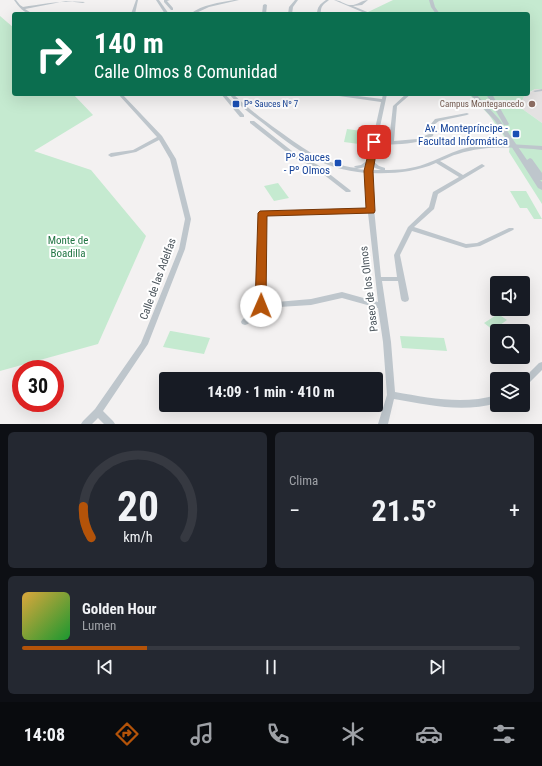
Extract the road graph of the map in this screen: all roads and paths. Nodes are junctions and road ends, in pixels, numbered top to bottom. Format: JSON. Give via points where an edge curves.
{"nodes":[{"id":1,"x":15,"y":0,"type":"edge"},
{"id":2,"x":66,"y":0,"type":"edge"},
{"id":3,"x":137,"y":0,"type":"edge"},
{"id":4,"x":157,"y":0,"type":"edge"},
{"id":5,"x":167,"y":0,"type":"edge"},
{"id":6,"x":238,"y":0,"type":"edge"},
{"id":7,"x":290,"y":0,"type":"edge"},
{"id":8,"x":297,"y":0,"type":"edge"},
{"id":9,"x":328,"y":0,"type":"edge"},
{"id":10,"x":337,"y":0,"type":"edge"},
{"id":11,"x":343,"y":0,"type":"edge"},
{"id":12,"x":367,"y":0,"type":"edge"},
{"id":13,"x":427,"y":0,"type":"edge"},
{"id":14,"x":431,"y":0,"type":"edge"},
{"id":15,"x":83,"y":2,"type":"dead end"},
{"id":16,"x":265,"y":5,"type":"dead end"},
{"id":17,"x":350,"y":6,"type":"junction"},
{"id":18,"x":23,"y":8,"type":"junction"},
{"id":19,"x":172,"y":9,"type":"dead end"},
{"id":20,"x":28,"y":12,"type":"edge"},
{"id":21,"x":134,"y":12,"type":"edge"},
{"id":22,"x":166,"y":12,"type":"edge"},
{"id":23,"x":194,"y":12,"type":"edge"},
{"id":24,"x":264,"y":12,"type":"edge"},
{"id":25,"x":290,"y":12,"type":"edge"},
{"id":26,"x":319,"y":12,"type":"edge"},
{"id":27,"x":365,"y":12,"type":"edge"},
{"id":28,"x":430,"y":12,"type":"edge"},
{"id":29,"x":437,"y":12,"type":"edge"},
{"id":30,"x":542,"y":90,"type":"edge"},
{"id":31,"x":535,"y":91,"type":"dead end"},
{"id":32,"x":122,"y":96,"type":"edge"},
{"id":33,"x":225,"y":96,"type":"edge"},
{"id":34,"x":233,"y":96,"type":"edge"},
{"id":35,"x":367,"y":96,"type":"edge"},
{"id":36,"x":407,"y":96,"type":"edge"},
{"id":37,"x":475,"y":96,"type":"edge"},
{"id":38,"x":490,"y":96,"type":"edge"},
{"id":39,"x":384,"y":97,"type":"edge"},
{"id":40,"x":245,"y":106,"type":"junction"},
{"id":41,"x":234,"y":108,"type":"junction"},
{"id":42,"x":467,"y":114,"type":"dead end"},
{"id":43,"x":242,"y":116,"type":"dead end"},
{"id":44,"x":252,"y":122,"type":"dead end"},
{"id":45,"x":160,"y":137,"type":"junction"},
{"id":46,"x":374,"y":142,"type":"junction"},
{"id":47,"x":391,"y":143,"type":"junction"},
{"id":48,"x":518,"y":147,"type":"junction"},
{"id":49,"x":542,"y":147,"type":"edge"},
{"id":50,"x":111,"y":155,"type":"dead end"},
{"id":51,"x":314,"y":157,"type":"junction"},
{"id":52,"x":370,"y":161,"type":"junction"},
{"id":53,"x":436,"y":161,"type":"junction"},
{"id":54,"x":308,"y":162,"type":"junction"},
{"id":55,"x":482,"y":166,"type":"dead end"},
{"id":56,"x":351,"y":169,"type":"junction"},
{"id":57,"x":369,"y":171,"type":"junction"},
{"id":58,"x":388,"y":172,"type":"junction"},
{"id":59,"x":463,"y":177,"type":"junction"},
{"id":60,"x":542,"y":178,"type":"edge"},
{"id":61,"x":368,"y":179,"type":"junction"},
{"id":62,"x":542,"y":188,"type":"edge"},
{"id":63,"x":348,"y":191,"type":"dead end"},
{"id":64,"x":371,"y":211,"type":"junction"},
{"id":65,"x":410,"y":228,"type":"junction"},
{"id":66,"x":511,"y":229,"type":"dead end"},
{"id":67,"x":378,"y":279,"type":"junction"},
{"id":68,"x":402,"y":279,"type":"junction"},
{"id":69,"x":406,"y":299,"type":"dead end"},
{"id":70,"x":261,"y":306,"type":"junction"},
{"id":71,"x":381,"y":306,"type":"junction"},
{"id":72,"x":245,"y":322,"type":"dead end"},
{"id":73,"x":542,"y":365,"type":"edge"},
{"id":74,"x":530,"y":377,"type":"edge"},
{"id":75,"x":391,"y":396,"type":"junction"},
{"id":76,"x":490,"y":401,"type":"edge"},
{"id":77,"x":98,"y":412,"type":"junction"},
{"id":78,"x":86,"y":424,"type":"edge"},
{"id":79,"x":110,"y":424,"type":"edge"},
{"id":80,"x":383,"y":424,"type":"edge"}],
"edges":[{"from":1,"to":18,"type":"street"},
{"from":2,"to":15,"type":"street"},
{"from":2,"to":18,"type":"street"},
{"from":3,"to":21,"type":"street"},
{"from":4,"to":5,"type":"street"},
{"from":4,"to":22,"type":"street"},
{"from":5,"to":19,"type":"street"},
{"from":6,"to":23,"type":"street","via":[[212,5]]},
{"from":7,"to":8,"type":"street"},
{"from":8,"to":25,"type":"street"},
{"from":9,"to":26,"type":"street","via":[[320,5]]},
{"from":10,"to":11,"type":"street"},
{"from":10,"to":17,"type":"street"},
{"from":12,"to":17,"type":"street"},
{"from":13,"to":28,"type":"street"},
{"from":14,"to":29,"type":"street"},
{"from":16,"to":24,"type":"street"},
{"from":17,"to":27,"type":"street"},
{"from":18,"to":20,"type":"street"},
{"from":30,"to":31,"type":"street"},
{"from":32,"to":45,"type":"street","name":"Calle de las Adelfas"},
{"from":33,"to":41,"type":"street"},
{"from":34,"to":40,"type":"street"},
{"from":35,"to":39,"type":"street"},
{"from":36,"to":47,"type":"street","via":[[395,106]]},
{"from":37,"to":48,"type":"street"},
{"from":38,"to":48,"type":"street"},
{"from":39,"to":46,"type":"street","name":"Paseo de los Olmos"},
{"from":40,"to":41,"type":"street"},
{"from":40,"to":51,"type":"street"},
{"from":41,"to":43,"type":"street"},
{"from":42,"to":47,"type":"street","via":[[437,120],[433,124],[431,135],[425,139]]},
{"from":44,"to":54,"type":"street","via":[[295,156]]},
{"from":45,"to":50,"type":"street","via":[[134,151]]},
{"from":45,"to":77,"type":"street","name":"Calle de las Adelfas","via":[[173,160],[188,219],[182,249],[144,344]]},
{"from":46,"to":47,"type":"street"},
{"from":46,"to":52,"type":"street","name":"Paseo de los Olmos"},
{"from":48,"to":49,"type":"street"},
{"from":48,"to":53,"type":"street","via":[[476,148]]},
{"from":48,"to":60,"type":"street"},
{"from":48,"to":62,"type":"street"},
{"from":51,"to":54,"type":"street"},
{"from":51,"to":56,"type":"street"},
{"from":52,"to":56,"type":"street"},
{"from":52,"to":57,"type":"street","name":"Paseo de los Olmos"},
{"from":52,"to":58,"type":"street"},
{"from":53,"to":58,"type":"street","via":[[417,168]]},
{"from":53,"to":59,"type":"street"},
{"from":54,"to":63,"type":"street"},
{"from":55,"to":59,"type":"street"},
{"from":56,"to":57,"type":"street"},
{"from":56,"to":61,"type":"street","via":[[362,173]]},
{"from":57,"to":58,"type":"street"},
{"from":57,"to":61,"type":"street","name":"Paseo de los Olmos"},
{"from":58,"to":61,"type":"street","via":[[373,175]]},
{"from":59,"to":65,"type":"street","via":[[435,193],[432,208]]},
{"from":61,"to":64,"type":"street","name":"Paseo de los Olmos"},
{"from":64,"to":67,"type":"street","name":"Paseo de los Olmos"},
{"from":64,"to":70,"type":"street","via":[[263,213]]},
{"from":65,"to":66,"type":"street","via":[[466,246],[478,245]]},
{"from":65,"to":68,"type":"street","via":[[397,255]]},
{"from":67,"to":68,"type":"street"},
{"from":67,"to":71,"type":"street","name":"Paseo de los Olmos"},
{"from":68,"to":69,"type":"street"},
{"from":70,"to":71,"type":"street","via":[[311,302],[342,295]]},
{"from":70,"to":72,"type":"street"},
{"from":71,"to":75,"type":"street","name":"Paseo de los Olmos"},
{"from":73,"to":74,"type":"street"},
{"from":75,"to":76,"type":"street","via":[[460,404]]},
{"from":75,"to":80,"type":"street","name":"Paseo de los Olmos"},
{"from":77,"to":78,"type":"street","name":"Calle de las Adelfas"},
{"from":77,"to":79,"type":"street"}]}
